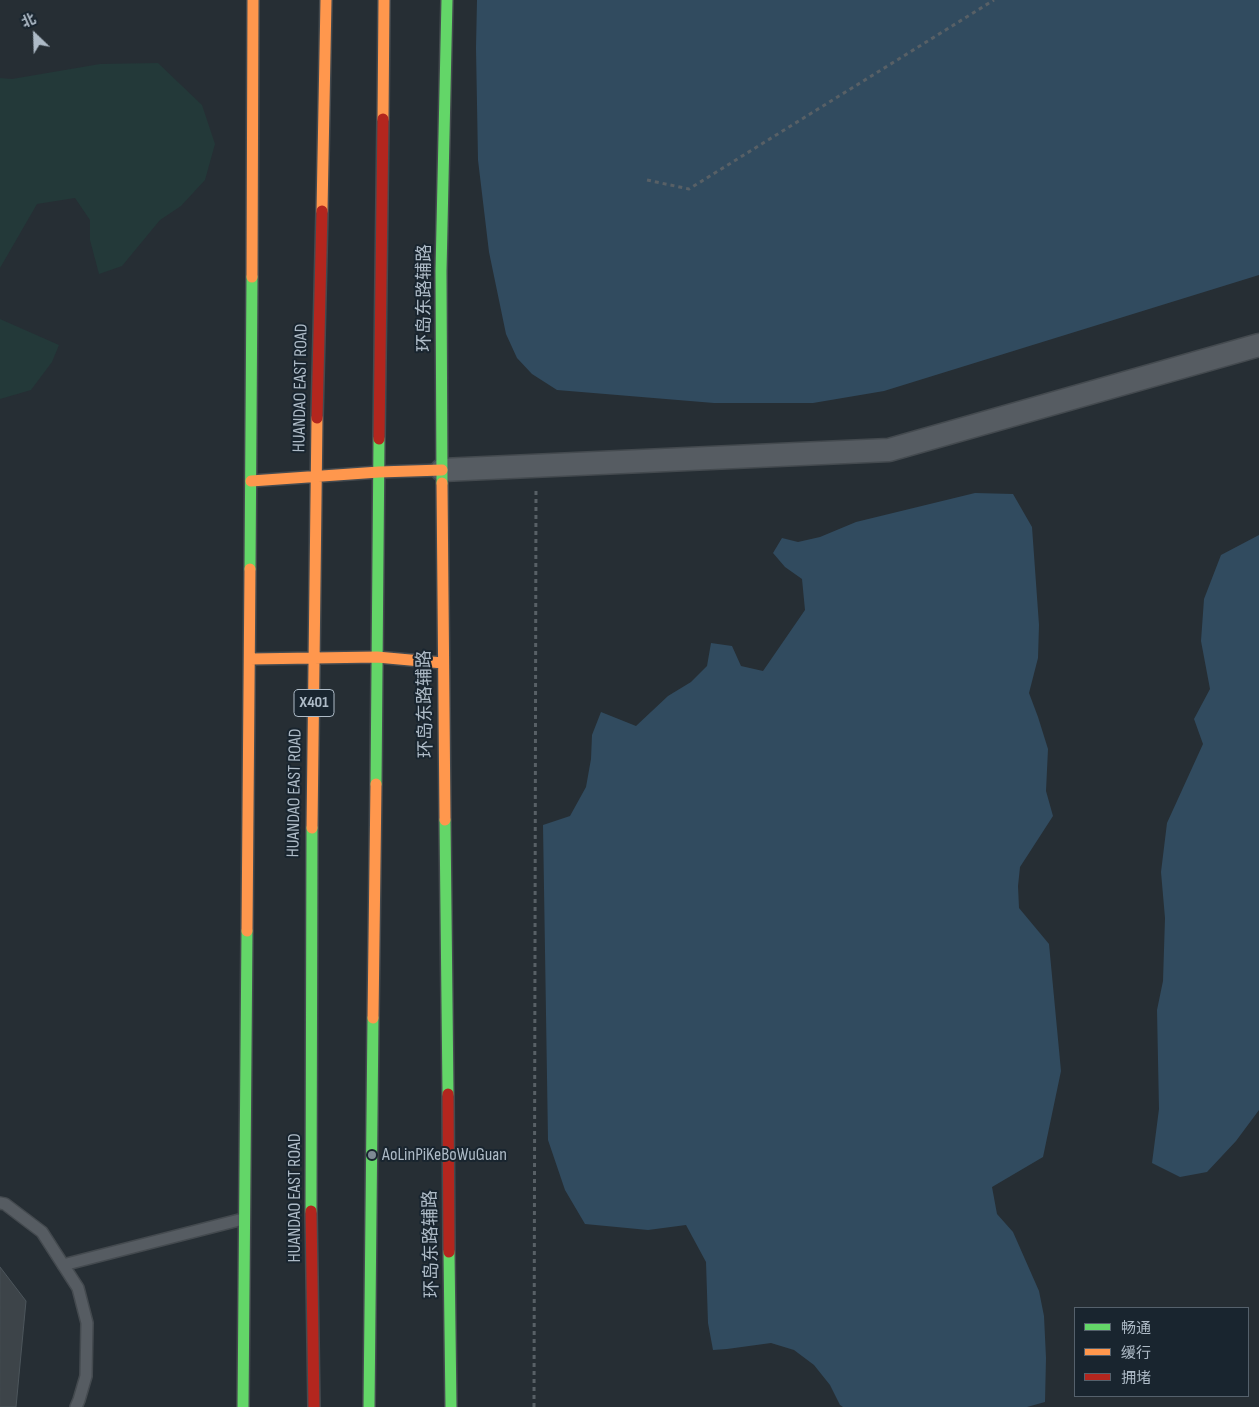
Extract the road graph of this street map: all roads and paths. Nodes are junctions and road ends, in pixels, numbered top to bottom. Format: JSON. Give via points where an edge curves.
{"nodes":[{"id":1,"x":253,"y":0,"type":"edge"},
{"id":2,"x":326,"y":0,"type":"edge"},
{"id":3,"x":384,"y":0,"type":"edge"},
{"id":4,"x":447,"y":0,"type":"edge"},
{"id":5,"x":994,"y":0,"type":"edge"},
{"id":6,"x":647,"y":180,"type":"dead end"},
{"id":7,"x":1259,"y":345,"type":"edge"},
{"id":8,"x":536,"y":466,"type":"junction"},
{"id":9,"x":442,"y":470,"type":"junction"},
{"id":10,"x":380,"y":472,"type":"junction"},
{"id":11,"x":317,"y":476,"type":"junction"},
{"id":12,"x":251,"y":481,"type":"junction"},
{"id":13,"x":377,"y":657,"type":"junction"},
{"id":14,"x":314,"y":658,"type":"junction"},
{"id":15,"x":250,"y":659,"type":"junction"},
{"id":16,"x":443,"y":663,"type":"junction"},
{"id":17,"x":0,"y":1203,"type":"edge"},
{"id":18,"x":244,"y":1219,"type":"junction"},
{"id":19,"x":63,"y":1265,"type":"junction"},
{"id":20,"x":76,"y":1407,"type":"edge"},
{"id":21,"x":244,"y":1407,"type":"edge"},
{"id":22,"x":314,"y":1407,"type":"edge"},
{"id":23,"x":369,"y":1407,"type":"edge"},
{"id":24,"x":451,"y":1407,"type":"edge"},
{"id":25,"x":534,"y":1407,"type":"edge"}],
"edges":[{"from":1,"to":12,"type":"main road"},
{"from":2,"to":11,"type":"main road","name":"HUANDAO EAST ROAD","number":"X401"},
{"from":3,"to":10,"type":"main road"},
{"from":4,"to":9,"type":"main road","name":"环岛东路辅路","via":[[441,271]]},
{"from":5,"to":6,"type":"path","via":[[689,189]]},
{"from":7,"to":8,"type":"street","via":[[889,450]]},
{"from":8,"to":9,"type":"street"},
{"from":8,"to":25,"type":"path"},
{"from":9,"to":10,"type":"main road"},
{"from":9,"to":16,"type":"main road","name":"环岛东路辅路"},
{"from":10,"to":11,"type":"main road"},
{"from":10,"to":13,"type":"main road"},
{"from":11,"to":12,"type":"main road"},
{"from":11,"to":14,"type":"main road","name":"HUANDAO EAST ROAD","number":"X401"},
{"from":12,"to":15,"type":"main road"},
{"from":13,"to":14,"type":"main road"},
{"from":13,"to":16,"type":"main road"},
{"from":13,"to":23,"type":"main road"},
{"from":14,"to":15,"type":"main road"},
{"from":14,"to":22,"type":"main road","name":"HUANDAO EAST ROAD","number":"X401"},
{"from":15,"to":18,"type":"main road"},
{"from":16,"to":24,"type":"main road","name":"环岛东路辅路"},
{"from":17,"to":19,"type":"lane","via":[[42,1232]]},
{"from":18,"to":19,"type":"lane"},
{"from":18,"to":21,"type":"main road"},
{"from":19,"to":20,"type":"lane","via":[[78,1288],[87,1323],[86,1376]]}]}
